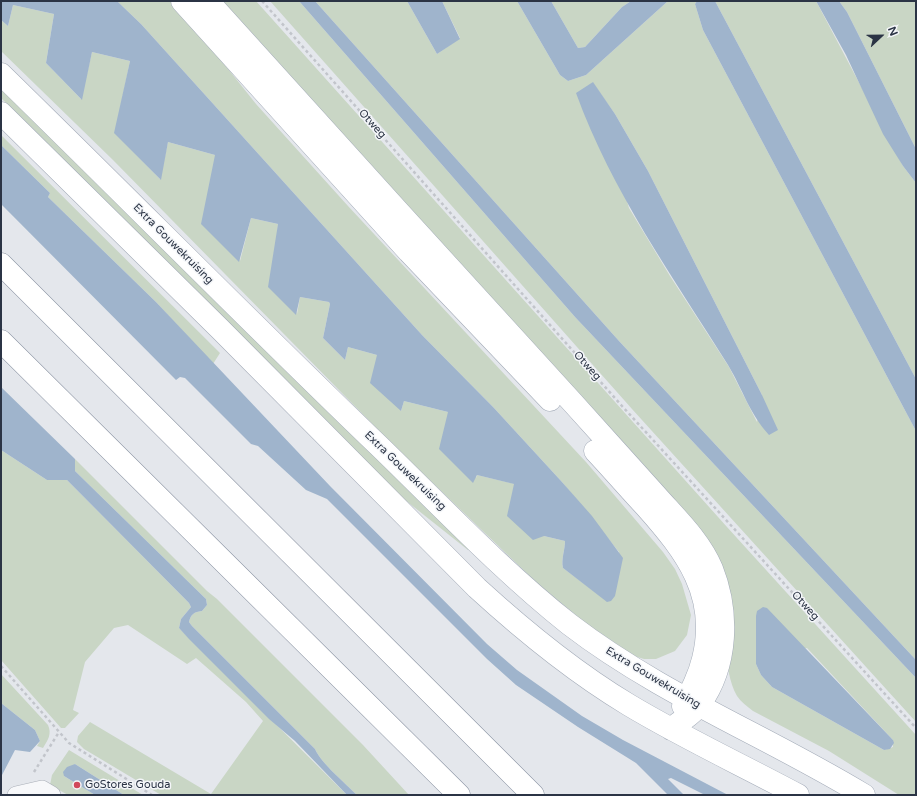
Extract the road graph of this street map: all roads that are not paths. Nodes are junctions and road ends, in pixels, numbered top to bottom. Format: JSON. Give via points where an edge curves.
{"nodes":[{"id":1,"x":182,"y":1,"type":"edge"},
{"id":2,"x":208,"y":1,"type":"edge"},
{"id":3,"x":1,"y":74,"type":"edge"},
{"id":4,"x":1,"y":113,"type":"edge"},
{"id":5,"x":1,"y":264,"type":"edge"},
{"id":6,"x":1,"y":341,"type":"edge"},
{"id":7,"x":693,"y":702,"type":"junction"},
{"id":8,"x":671,"y":729,"type":"junction"},
{"id":9,"x":18,"y":795,"type":"edge"},
{"id":10,"x":52,"y":795,"type":"edge"},
{"id":11,"x":459,"y":795,"type":"edge"},
{"id":12,"x":533,"y":795,"type":"edge"},
{"id":13,"x":798,"y":795,"type":"edge"},
{"id":14,"x":864,"y":795,"type":"edge"}],
"edges":[{"from":1,"to":7,"type":"main road","via":[[413,257],[552,403],[653,515],[681,550],[700,585],[707,621],[703,660]]},
{"from":2,"to":7,"type":"main road","via":[[696,542],[707,559],[718,585],[724,624],[720,662],[713,680]]},
{"from":3,"to":7,"type":"main road","name":"Extra Gouwekruising","via":[[518,580],[594,642]]},
{"from":4,"to":8,"type":"main road","via":[[483,593],[533,637],[581,673]]},
{"from":5,"to":12,"type":"main road"},
{"from":6,"to":11,"type":"main road"},
{"from":7,"to":8,"type":"main road"},
{"from":7,"to":14,"type":"main road","name":"Extra Gouwekruising"},
{"from":8,"to":13,"type":"main road"},
{"from":9,"to":10,"type":"street","via":[[42,789]]}]}
